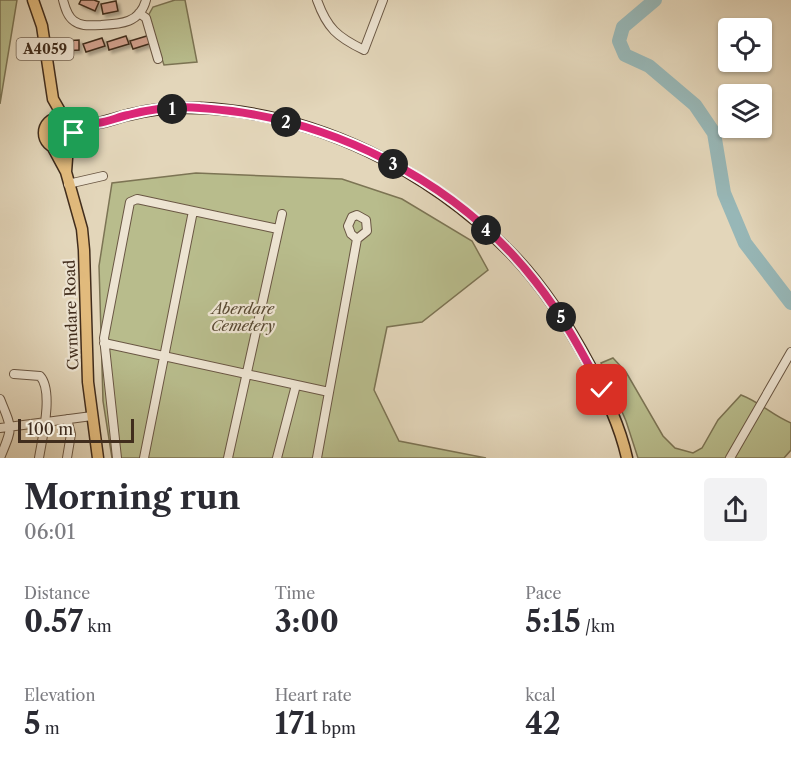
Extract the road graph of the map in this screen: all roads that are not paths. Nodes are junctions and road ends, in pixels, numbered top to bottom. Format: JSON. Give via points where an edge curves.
{"nodes":[{"id":1,"x":33,"y":0,"type":"edge"},
{"id":2,"x":63,"y":0,"type":"edge"},
{"id":3,"x":146,"y":0,"type":"edge"},
{"id":4,"x":317,"y":0,"type":"edge"},
{"id":5,"x":383,"y":0,"type":"edge"},
{"id":6,"x":139,"y":13,"type":"junction"},
{"id":7,"x":158,"y":59,"type":"dead end"},
{"id":8,"x":54,"y":99,"type":"junction"},
{"id":9,"x":68,"y":121,"type":"junction"},
{"id":10,"x":49,"y":122,"type":"junction"},
{"id":11,"x":96,"y":123,"type":"junction"},
{"id":12,"x":69,"y":143,"type":"junction"},
{"id":13,"x":52,"y":146,"type":"junction"},
{"id":14,"x":66,"y":172,"type":"junction"},
{"id":15,"x":103,"y":176,"type":"dead end"},
{"id":16,"x":68,"y":184,"type":"junction"},
{"id":17,"x":193,"y":211,"type":"junction"},
{"id":18,"x":282,"y":214,"type":"dead end"},
{"id":19,"x":278,"y":229,"type":"junction"},
{"id":20,"x":357,"y":238,"type":"dead end"},
{"id":21,"x":104,"y":343,"type":"junction"},
{"id":22,"x":791,"y":352,"type":"edge"},
{"id":23,"x":164,"y":356,"type":"junction"},
{"id":24,"x":14,"y":374,"type":"dead end"},
{"id":25,"x":246,"y":374,"type":"junction"},
{"id":26,"x":296,"y":384,"type":"junction"},
{"id":27,"x":329,"y":392,"type":"junction"},
{"id":28,"x":0,"y":399,"type":"edge"},
{"id":29,"x":92,"y":416,"type":"junction"},
{"id":30,"x":67,"y":419,"type":"junction"},
{"id":31,"x":45,"y":422,"type":"junction"},
{"id":32,"x":11,"y":427,"type":"junction"},
{"id":33,"x":0,"y":428,"type":"edge"},
{"id":34,"x":0,"y":458,"type":"edge"},
{"id":35,"x":39,"y":458,"type":"edge"},
{"id":36,"x":67,"y":458,"type":"edge"},
{"id":37,"x":98,"y":458,"type":"edge"},
{"id":38,"x":117,"y":458,"type":"edge"},
{"id":39,"x":144,"y":458,"type":"edge"},
{"id":40,"x":228,"y":458,"type":"edge"},
{"id":41,"x":277,"y":458,"type":"edge"},
{"id":42,"x":317,"y":458,"type":"edge"},
{"id":43,"x":627,"y":458,"type":"edge"},
{"id":44,"x":730,"y":458,"type":"edge"}],
"edges":[{"from":1,"to":8,"type":"main road","number":"A4059","via":[[42,26]]},
{"from":2,"to":6,"type":"street","via":[[71,19],[81,25],[122,24]]},
{"from":3,"to":6,"type":"street"},
{"from":4,"to":5,"type":"street","via":[[329,26],[344,41],[364,50]]},
{"from":6,"to":7,"type":"street","via":[[146,18]]},
{"from":8,"to":9,"type":"main road","number":"A4059"},
{"from":8,"to":10,"type":"main road","number":"A4059"},
{"from":9,"to":10,"type":"main road"},
{"from":9,"to":11,"type":"main road"},
{"from":9,"to":12,"type":"main road","via":[[74,133]]},
{"from":10,"to":13,"type":"main road","via":[[44,135]]},
{"from":11,"to":12,"type":"main road"},
{"from":11,"to":43,"type":"main road","via":[[159,109],[198,108],[256,115],[344,141],[446,196],[510,252],[559,314],[602,390]]},
{"from":12,"to":13,"type":"main road","via":[[59,148]]},
{"from":12,"to":14,"type":"main road","name":"Cwmdare Road"},
{"from":13,"to":14,"type":"main road","name":"Cwmdare Road"},
{"from":14,"to":16,"type":"main road","name":"Cwmdare Road"},
{"from":15,"to":16,"type":"street"},
{"from":16,"to":29,"type":"main road","name":"Cwmdare Road","via":[[82,229]]},
{"from":17,"to":19,"type":"street"},
{"from":17,"to":21,"type":"street","via":[[137,199],[130,202]]},
{"from":17,"to":23,"type":"street"},
{"from":18,"to":19,"type":"street"},
{"from":19,"to":25,"type":"street"},
{"from":20,"to":27,"type":"street"},
{"from":21,"to":23,"type":"street"},
{"from":21,"to":38,"type":"street"},
{"from":22,"to":44,"type":"street"},
{"from":23,"to":25,"type":"street"},
{"from":23,"to":39,"type":"street"},
{"from":24,"to":31,"type":"street","via":[[40,376],[44,380]]},
{"from":25,"to":26,"type":"street"},
{"from":25,"to":40,"type":"street"},
{"from":26,"to":27,"type":"street"},
{"from":26,"to":41,"type":"street"},
{"from":27,"to":42,"type":"street"},
{"from":28,"to":32,"type":"street"},
{"from":29,"to":30,"type":"street"},
{"from":29,"to":37,"type":"main road","name":"Cwmdare Road"},
{"from":30,"to":31,"type":"street"},
{"from":30,"to":36,"type":"street","via":[[71,434]]},
{"from":31,"to":32,"type":"street"},
{"from":31,"to":35,"type":"street"},
{"from":32,"to":33,"type":"street"},
{"from":32,"to":34,"type":"street"}]}
